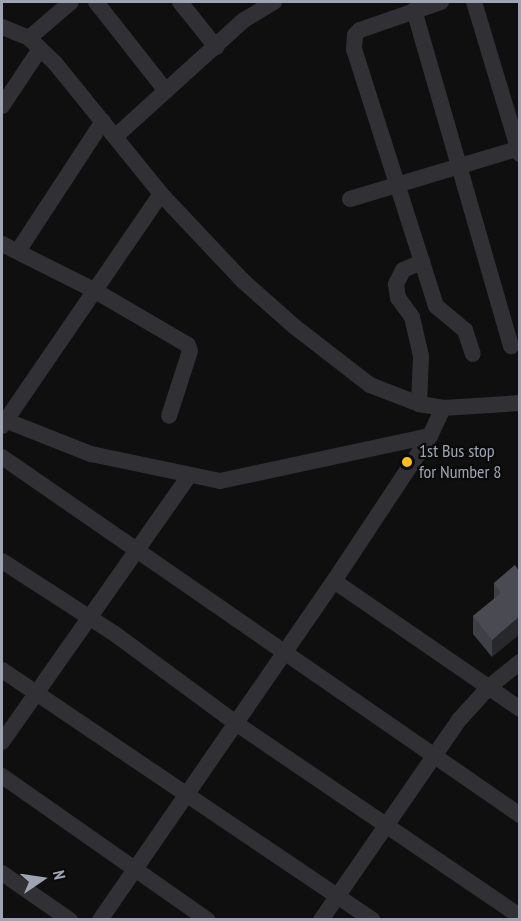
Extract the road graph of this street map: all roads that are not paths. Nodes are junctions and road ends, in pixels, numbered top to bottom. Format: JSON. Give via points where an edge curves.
{"nodes":[{"id":1,"x":71,"y":2,"type":"edge"},
{"id":2,"x":96,"y":2,"type":"edge"},
{"id":3,"x":180,"y":2,"type":"edge"},
{"id":4,"x":274,"y":2,"type":"edge"},
{"id":5,"x":441,"y":2,"type":"edge"},
{"id":6,"x":474,"y":2,"type":"edge"},
{"id":7,"x":414,"y":10,"type":"junction"},
{"id":8,"x":2,"y":27,"type":"edge"},
{"id":9,"x":35,"y":44,"type":"junction"},
{"id":10,"x":216,"y":47,"type":"junction"},
{"id":11,"x":166,"y":91,"type":"junction"},
{"id":12,"x":2,"y":106,"type":"edge"},
{"id":13,"x":104,"y":121,"type":"junction"},
{"id":14,"x":116,"y":136,"type":"junction"},
{"id":15,"x":519,"y":151,"type":"edge"},
{"id":16,"x":462,"y":166,"type":"junction"},
{"id":17,"x":400,"y":184,"type":"junction"},
{"id":18,"x":161,"y":194,"type":"junction"},
{"id":19,"x":350,"y":199,"type":"dead end"},
{"id":20,"x":2,"y":244,"type":"edge"},
{"id":21,"x":18,"y":251,"type":"junction"},
{"id":22,"x":422,"y":262,"type":"junction"},
{"id":23,"x":92,"y":289,"type":"junction"},
{"id":24,"x":511,"y":346,"type":"dead end"},
{"id":25,"x":472,"y":354,"type":"dead end"},
{"id":26,"x":419,"y":404,"type":"junction"},
{"id":27,"x":519,"y":404,"type":"edge"},
{"id":28,"x":443,"y":408,"type":"junction"},
{"id":29,"x":169,"y":416,"type":"dead end"},
{"id":30,"x":3,"y":421,"type":"edge"},
{"id":31,"x":430,"y":436,"type":"junction"},
{"id":32,"x":2,"y":457,"type":"edge"},
{"id":33,"x":189,"y":476,"type":"junction"},
{"id":34,"x":134,"y":552,"type":"junction"},
{"id":35,"x":2,"y":561,"type":"edge"},
{"id":36,"x":334,"y":581,"type":"junction"},
{"id":37,"x":89,"y":617,"type":"junction"},
{"id":38,"x":284,"y":654,"type":"junction"},
{"id":39,"x":519,"y":662,"type":"edge"},
{"id":40,"x":2,"y":670,"type":"edge"},
{"id":41,"x":489,"y":687,"type":"junction"},
{"id":42,"x":35,"y":693,"type":"junction"},
{"id":43,"x":519,"y":709,"type":"edge"},
{"id":44,"x":237,"y":724,"type":"junction"},
{"id":45,"x":2,"y":742,"type":"edge"},
{"id":46,"x":435,"y":757,"type":"junction"},
{"id":47,"x":2,"y":776,"type":"edge"},
{"id":48,"x":188,"y":796,"type":"junction"},
{"id":49,"x":519,"y":815,"type":"edge"},
{"id":50,"x":387,"y":826,"type":"junction"},
{"id":51,"x":136,"y":870,"type":"junction"},
{"id":52,"x":2,"y":873,"type":"edge"},
{"id":53,"x":338,"y":895,"type":"junction"},
{"id":54,"x":519,"y":916,"type":"edge"},
{"id":55,"x":70,"y":920,"type":"edge"},
{"id":56,"x":100,"y":920,"type":"edge"},
{"id":57,"x":208,"y":920,"type":"edge"},
{"id":58,"x":321,"y":920,"type":"edge"},
{"id":59,"x":372,"y":920,"type":"edge"}],
"edges":[{"from":1,"to":9,"type":"street"},
{"from":2,"to":11,"type":"street"},
{"from":3,"to":10,"type":"street"},
{"from":4,"to":10,"type":"street","via":[[244,20]]},
{"from":5,"to":7,"type":"street"},
{"from":6,"to":15,"type":"street"},
{"from":7,"to":16,"type":"street"},
{"from":7,"to":17,"type":"street","via":[[360,30],[354,41]]},
{"from":8,"to":9,"type":"street"},
{"from":9,"to":12,"type":"street"},
{"from":9,"to":13,"type":"street"},
{"from":10,"to":11,"type":"street"},
{"from":11,"to":14,"type":"street"},
{"from":13,"to":14,"type":"street"},
{"from":13,"to":21,"type":"street"},
{"from":14,"to":18,"type":"street"},
{"from":15,"to":16,"type":"street"},
{"from":16,"to":17,"type":"street"},
{"from":16,"to":24,"type":"street"},
{"from":17,"to":19,"type":"street"},
{"from":17,"to":22,"type":"street"},
{"from":18,"to":23,"type":"street"},
{"from":18,"to":26,"type":"street","via":[[243,281],[340,365],[370,385]]},
{"from":20,"to":21,"type":"street"},
{"from":21,"to":23,"type":"street"},
{"from":22,"to":25,"type":"street","via":[[435,306],[468,333]]},
{"from":22,"to":26,"type":"street","via":[[404,270],[396,284],[398,298],[412,317],[421,356]]},
{"from":23,"to":29,"type":"street","via":[[188,345],[190,351]]},
{"from":23,"to":30,"type":"street"},
{"from":26,"to":28,"type":"street"},
{"from":27,"to":28,"type":"street"},
{"from":28,"to":31,"type":"street"},
{"from":30,"to":33,"type":"street","via":[[91,454]]},
{"from":31,"to":33,"type":"street","via":[[229,480]]},
{"from":31,"to":36,"type":"street"},
{"from":32,"to":34,"type":"street"},
{"from":33,"to":34,"type":"street"},
{"from":34,"to":37,"type":"street"},
{"from":34,"to":38,"type":"street"},
{"from":35,"to":37,"type":"street"},
{"from":36,"to":38,"type":"street"},
{"from":36,"to":41,"type":"street"},
{"from":37,"to":42,"type":"street"},
{"from":37,"to":44,"type":"street"},
{"from":38,"to":44,"type":"street"},
{"from":38,"to":46,"type":"street"},
{"from":39,"to":41,"type":"street"},
{"from":40,"to":42,"type":"street"},
{"from":41,"to":43,"type":"street"},
{"from":41,"to":46,"type":"street","via":[[459,720]]},
{"from":42,"to":45,"type":"street"},
{"from":42,"to":48,"type":"street"},
{"from":44,"to":48,"type":"street"},
{"from":44,"to":50,"type":"street"},
{"from":46,"to":49,"type":"street"},
{"from":46,"to":50,"type":"street"},
{"from":47,"to":51,"type":"street"},
{"from":48,"to":51,"type":"street"},
{"from":48,"to":53,"type":"street"},
{"from":50,"to":53,"type":"street"},
{"from":50,"to":54,"type":"street"},
{"from":51,"to":56,"type":"street"},
{"from":51,"to":57,"type":"street"},
{"from":52,"to":55,"type":"street"},
{"from":53,"to":58,"type":"street"},
{"from":53,"to":59,"type":"street"}]}
